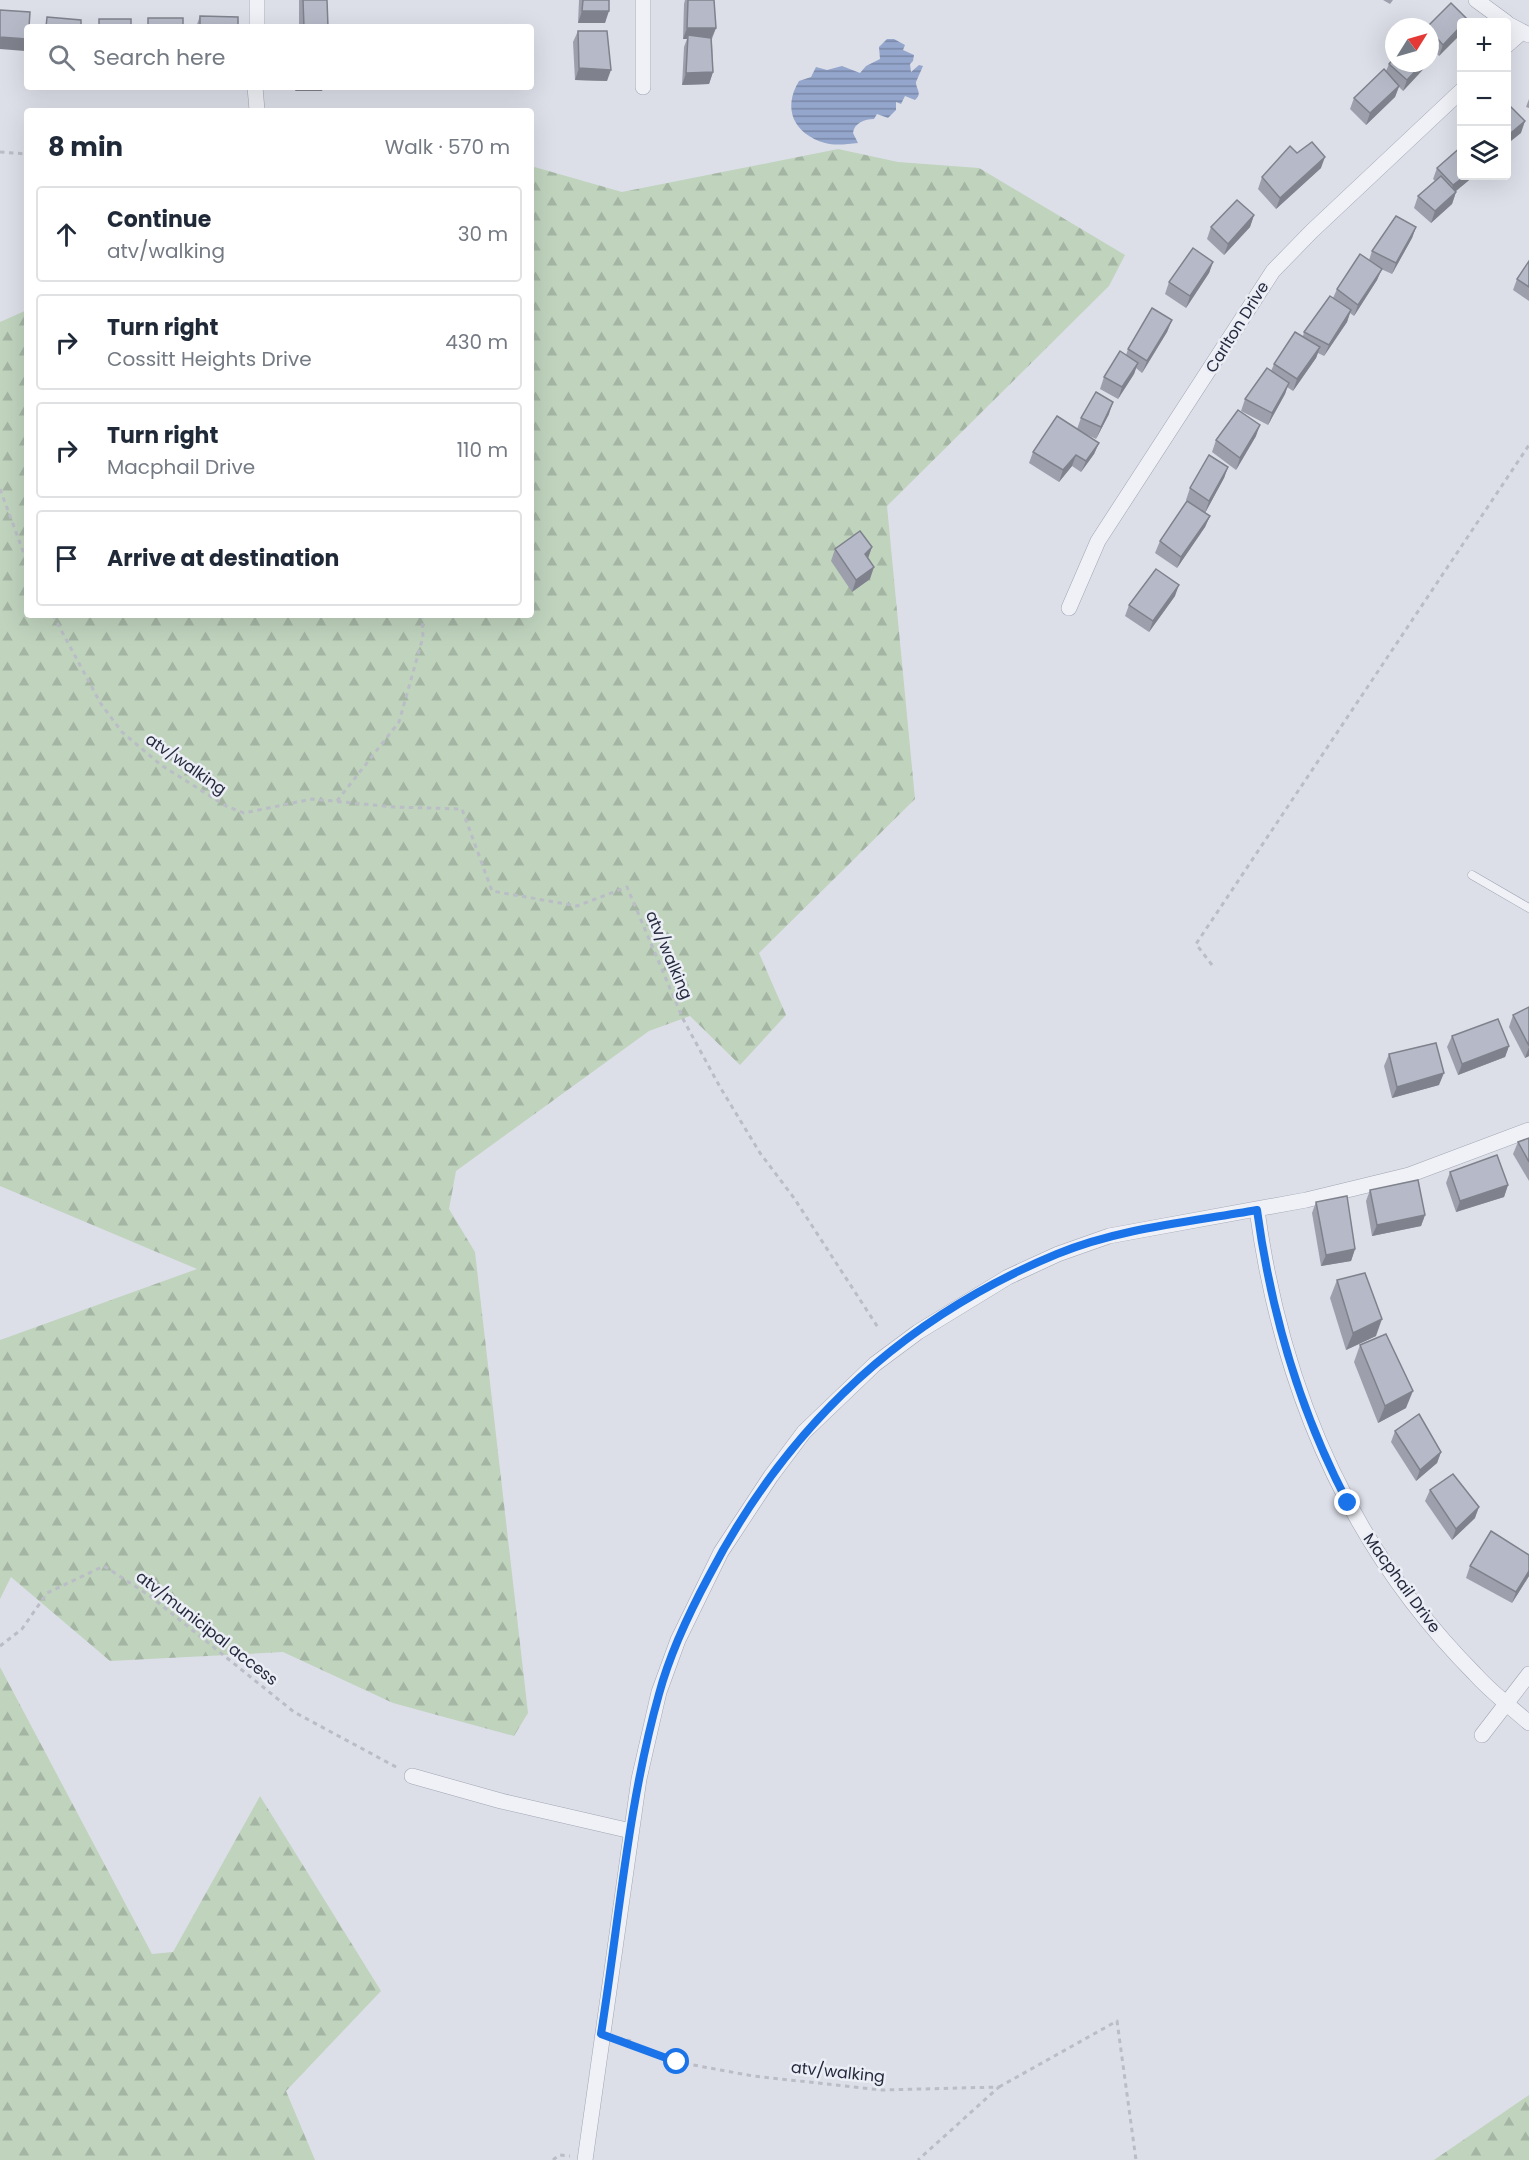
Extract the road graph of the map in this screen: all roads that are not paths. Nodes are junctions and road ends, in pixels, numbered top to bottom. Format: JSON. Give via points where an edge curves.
{"nodes":[{"id":1,"x":257,"y":0,"type":"edge"},
{"id":2,"x":643,"y":0,"type":"edge"},
{"id":3,"x":1476,"y":0,"type":"edge"},
{"id":4,"x":1499,"y":18,"type":"edge"},
{"id":5,"x":257,"y":24,"type":"edge"},
{"id":6,"x":1511,"y":26,"type":"edge"},
{"id":7,"x":1525,"y":34,"type":"edge"},
{"id":8,"x":1511,"y":43,"type":"edge"},
{"id":9,"x":643,"y":87,"type":"dead end"},
{"id":10,"x":255,"y":90,"type":"edge"},
{"id":11,"x":1457,"y":94,"type":"edge"},
{"id":12,"x":257,"y":108,"type":"edge"},
{"id":13,"x":1069,"y":608,"type":"dead end"},
{"id":14,"x":1472,"y":875,"type":"dead end"},
{"id":15,"x":1529,"y":908,"type":"edge"},
{"id":16,"x":1529,"y":1130,"type":"edge"},
{"id":17,"x":1257,"y":1210,"type":"junction"},
{"id":18,"x":1529,"y":1674,"type":"edge"},
{"id":19,"x":1507,"y":1703,"type":"junction"},
{"id":20,"x":1529,"y":1723,"type":"edge"},
{"id":21,"x":1482,"y":1735,"type":"dead end"},
{"id":22,"x":412,"y":1776,"type":"road end"},
{"id":23,"x":631,"y":1831,"type":"junction"},
{"id":24,"x":585,"y":2160,"type":"edge"}],
"edges":[{"from":1,"to":5,"type":"street"},
{"from":2,"to":9,"type":"street"},
{"from":3,"to":4,"type":"street"},
{"from":6,"to":7,"type":"street"},
{"from":7,"to":8,"type":"street"},
{"from":10,"to":12,"type":"street"},
{"from":11,"to":13,"type":"street","name":"Carlton Drive","via":[[1273,271],[1098,541]]},
{"from":14,"to":15,"type":"lane"},
{"from":16,"to":17,"type":"street","via":[[1409,1175]]},
{"from":17,"to":19,"type":"street","name":"Macphail Drive","via":[[1264,1261],[1290,1365],[1307,1417],[1333,1473],[1375,1550],[1407,1595],[1475,1675]]},
{"from":17,"to":23,"type":"street","via":[[1109,1236],[1058,1254],[1008,1277],[935,1321],[874,1364],[839,1396],[804,1432],[771,1476],[726,1544],[699,1595],[659,1692]]},
{"from":18,"to":19,"type":"street"},
{"from":19,"to":20,"type":"street","name":"Macphail Drive"},
{"from":19,"to":21,"type":"street"},
{"from":22,"to":23,"type":"street"},
{"from":23,"to":24,"type":"street"}]}
